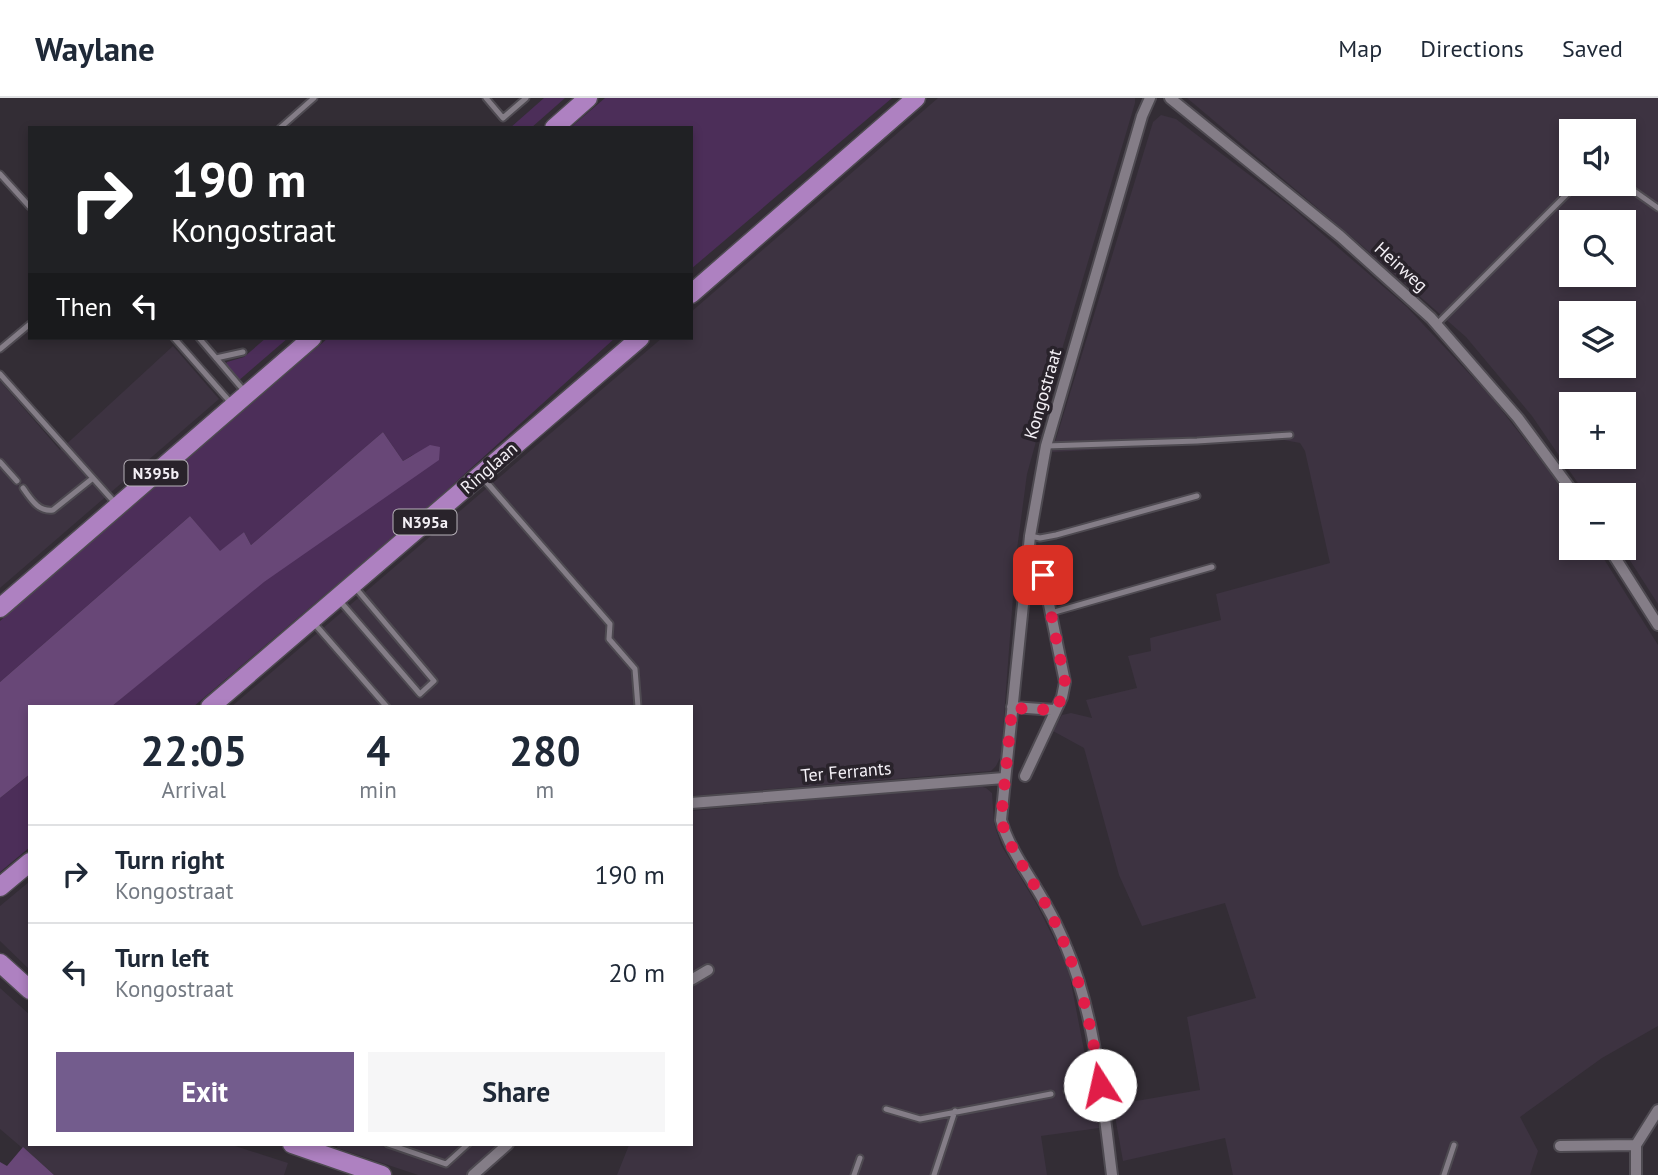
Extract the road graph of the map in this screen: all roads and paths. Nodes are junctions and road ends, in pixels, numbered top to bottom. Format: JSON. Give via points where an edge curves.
{"nodes":[{"id":1,"x":314,"y":98,"type":"edge"},
{"id":2,"x":486,"y":98,"type":"edge"},
{"id":3,"x":526,"y":98,"type":"edge"},
{"id":4,"x":588,"y":98,"type":"edge"},
{"id":5,"x":916,"y":98,"type":"edge"},
{"id":6,"x":1150,"y":98,"type":"edge"},
{"id":7,"x":1170,"y":98,"type":"edge"},
{"id":8,"x":282,"y":126,"type":"edge"},
{"id":9,"x":556,"y":126,"type":"edge"},
{"id":10,"x":0,"y":174,"type":"edge"},
{"id":11,"x":1636,"y":192,"type":"edge"},
{"id":12,"x":1565,"y":196,"type":"edge"},
{"id":13,"x":28,"y":206,"type":"edge"},
{"id":14,"x":1658,"y":208,"type":"edge"},
{"id":15,"x":693,"y":292,"type":"edge"},
{"id":16,"x":1437,"y":324,"type":"junction"},
{"id":17,"x":28,"y":326,"type":"edge"},
{"id":18,"x":176,"y":340,"type":"edge"},
{"id":19,"x":200,"y":340,"type":"edge"},
{"id":20,"x":310,"y":340,"type":"edge"},
{"id":21,"x":638,"y":340,"type":"edge"},
{"id":22,"x":0,"y":349,"type":"edge"},
{"id":23,"x":243,"y":352,"type":"dead end"},
{"id":24,"x":216,"y":358,"type":"junction"},
{"id":25,"x":1,"y":378,"type":"edge"},
{"id":26,"x":240,"y":400,"type":"junction"},
{"id":27,"x":1290,"y":435,"type":"dead end"},
{"id":28,"x":1046,"y":446,"type":"junction"},
{"id":29,"x":0,"y":462,"type":"edge"},
{"id":30,"x":481,"y":475,"type":"junction"},
{"id":31,"x":93,"y":478,"type":"junction"},
{"id":32,"x":17,"y":481,"type":"dead end"},
{"id":33,"x":1567,"y":483,"type":"edge"},
{"id":34,"x":23,"y":488,"type":"dead end"},
{"id":35,"x":1197,"y":496,"type":"dead end"},
{"id":36,"x":117,"y":506,"type":"junction"},
{"id":37,"x":1030,"y":536,"type":"junction"},
{"id":38,"x":1617,"y":560,"type":"edge"},
{"id":39,"x":1212,"y":567,"type":"dead end"},
{"id":40,"x":1043,"y":575,"type":"dead end"},
{"id":41,"x":353,"y":585,"type":"junction"},
{"id":42,"x":337,"y":598,"type":"junction"},
{"id":43,"x":0,"y":608,"type":"edge"},
{"id":44,"x":1051,"y":613,"type":"junction"},
{"id":45,"x":311,"y":620,"type":"junction"},
{"id":46,"x":1658,"y":625,"type":"edge"},
{"id":47,"x":212,"y":705,"type":"edge"},
{"id":48,"x":385,"y":705,"type":"edge"},
{"id":49,"x":638,"y":705,"type":"edge"},
{"id":50,"x":1012,"y":708,"type":"junction"},
{"id":51,"x":1055,"y":710,"type":"junction"},
{"id":52,"x":1025,"y":776,"type":"dead end"},
{"id":53,"x":1004,"y":778,"type":"junction"},
{"id":54,"x":693,"y":803,"type":"edge"},
{"id":55,"x":28,"y":864,"type":"edge"},
{"id":56,"x":0,"y":887,"type":"edge"},
{"id":57,"x":0,"y":963,"type":"edge"},
{"id":58,"x":708,"y":970,"type":"dead end"},
{"id":59,"x":693,"y":979,"type":"edge"},
{"id":60,"x":28,"y":988,"type":"edge"},
{"id":61,"x":1100,"y":1085,"type":"junction"},
{"id":62,"x":1067,"y":1091,"type":"dead end"},
{"id":63,"x":1051,"y":1094,"type":"dead end"},
{"id":64,"x":886,"y":1109,"type":"dead end"},
{"id":65,"x":1658,"y":1110,"type":"edge"},
{"id":66,"x":955,"y":1111,"type":"junction"},
{"id":67,"x":1454,"y":1145,"type":"dead end"},
{"id":68,"x":1636,"y":1145,"type":"junction"},
{"id":69,"x":303,"y":1146,"type":"edge"},
{"id":70,"x":394,"y":1146,"type":"edge"},
{"id":71,"x":466,"y":1146,"type":"edge"},
{"id":72,"x":506,"y":1146,"type":"edge"},
{"id":73,"x":1560,"y":1146,"type":"dead end"},
{"id":74,"x":329,"y":1151,"type":"edge"},
{"id":75,"x":859,"y":1158,"type":"dead end"},
{"id":76,"x":382,"y":1175,"type":"edge"},
{"id":77,"x":473,"y":1175,"type":"edge"},
{"id":78,"x":854,"y":1175,"type":"edge"},
{"id":79,"x":934,"y":1175,"type":"edge"},
{"id":80,"x":1112,"y":1175,"type":"edge"},
{"id":81,"x":1444,"y":1175,"type":"edge"},
{"id":82,"x":1636,"y":1175,"type":"edge"}],
"edges":[{"from":1,"to":8,"type":"lane"},
{"from":2,"to":3,"type":"lane","via":[[503,118]]},
{"from":4,"to":9,"type":"main road"},
{"from":5,"to":15,"type":"main road"},
{"from":6,"to":28,"type":"street","name":"Kongostraat"},
{"from":7,"to":16,"type":"street","name":"Heirweg","via":[[1340,236]]},
{"from":10,"to":13,"type":"lane"},
{"from":11,"to":14,"type":"lane"},
{"from":12,"to":16,"type":"lane"},
{"from":16,"to":33,"type":"street","name":"Heirweg"},
{"from":17,"to":22,"type":"lane"},
{"from":18,"to":26,"type":"lane"},
{"from":19,"to":24,"type":"lane"},
{"from":20,"to":26,"type":"main road","number":"N395b"},
{"from":21,"to":30,"type":"main road","name":"Ringlaan","number":"N395a"},
{"from":23,"to":24,"type":"lane"},
{"from":24,"to":26,"type":"lane"},
{"from":25,"to":31,"type":"lane"},
{"from":26,"to":36,"type":"main road","number":"N395b"},
{"from":27,"to":28,"type":"lane"},
{"from":28,"to":37,"type":"street","name":"Kongostraat"},
{"from":29,"to":32,"type":"lane"},
{"from":30,"to":41,"type":"main road","name":"Ringlaan","number":"N395a"},
{"from":30,"to":49,"type":"lane","via":[[610,624],[609,639],[635,669]]},
{"from":31,"to":34,"type":"lane","via":[[47,511]]},
{"from":31,"to":36,"type":"lane"},
{"from":35,"to":37,"type":"lane","via":[[1056,535]]},
{"from":36,"to":43,"type":"main road","number":"N395b"},
{"from":37,"to":50,"type":"street","name":"Kongostraat"},
{"from":38,"to":46,"type":"street"},
{"from":39,"to":44,"type":"lane"},
{"from":40,"to":44,"type":"street"},
{"from":41,"to":42,"type":"main road","name":"Ringlaan","number":"N395a"},
{"from":41,"to":42,"type":"lane","via":[[434,681],[420,694]]},
{"from":42,"to":45,"type":"main road","name":"Ringlaan","number":"N395a"},
{"from":44,"to":51,"type":"street","via":[[1065,682]]},
{"from":45,"to":47,"type":"main road","name":"Ringlaan","number":"N395a"},
{"from":45,"to":48,"type":"lane"},
{"from":50,"to":51,"type":"street"},
{"from":50,"to":53,"type":"street","name":"Kongostraat"},
{"from":51,"to":52,"type":"street"},
{"from":53,"to":54,"type":"street","name":"Ter Ferrants"},
{"from":53,"to":61,"type":"street","name":"Kongostraat","via":[[1001,820],[1006,837],[1068,951]]},
{"from":55,"to":56,"type":"main road"},
{"from":57,"to":60,"type":"main road"},
{"from":58,"to":59,"type":"street"},
{"from":61,"to":62,"type":"lane"},
{"from":61,"to":80,"type":"street","name":"Kongostraat"},
{"from":63,"to":66,"type":"lane"},
{"from":64,"to":66,"type":"lane","via":[[920,1119]]},
{"from":65,"to":68,"type":"street"},
{"from":66,"to":79,"type":"lane"},
{"from":67,"to":81,"type":"lane"},
{"from":68,"to":73,"type":"street"},
{"from":68,"to":82,"type":"street"},
{"from":69,"to":74,"type":"main road"},
{"from":70,"to":71,"type":"lane","via":[[446,1164]]},
{"from":72,"to":77,"type":"street"},
{"from":74,"to":76,"type":"main road"},
{"from":75,"to":78,"type":"lane"}]}
